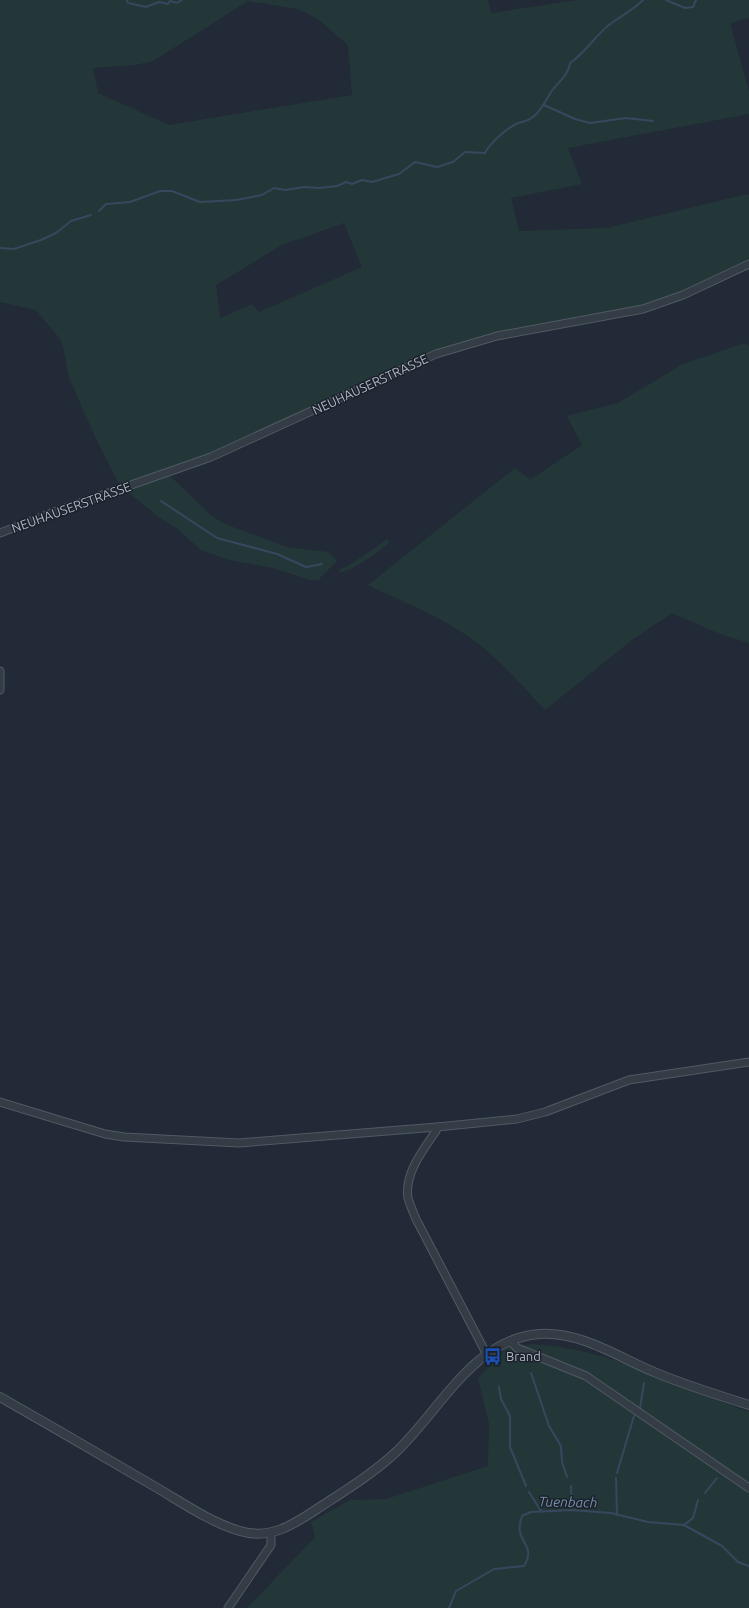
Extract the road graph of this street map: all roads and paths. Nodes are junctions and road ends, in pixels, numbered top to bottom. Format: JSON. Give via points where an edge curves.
{"nodes":[{"id":1,"x":749,"y":264,"type":"edge"},
{"id":2,"x":0,"y":533,"type":"edge"},
{"id":3,"x":0,"y":671,"type":"edge"},
{"id":4,"x":0,"y":690,"type":"edge"},
{"id":5,"x":749,"y":1062,"type":"edge"},
{"id":6,"x":0,"y":1102,"type":"edge"},
{"id":7,"x":437,"y":1128,"type":"junction"},
{"id":8,"x":510,"y":1341,"type":"junction"},
{"id":9,"x":486,"y":1353,"type":"junction"},
{"id":10,"x":0,"y":1397,"type":"edge"},
{"id":11,"x":749,"y":1405,"type":"edge"},
{"id":12,"x":749,"y":1488,"type":"edge"},
{"id":13,"x":271,"y":1533,"type":"junction"},
{"id":14,"x":228,"y":1608,"type":"edge"}],
"edges":[{"from":1,"to":2,"type":"street","name":"NEUHAUSERSTRASSE","via":[[694,290],[643,309],[497,336],[436,354],[211,457]]},
{"from":3,"to":4,"type":"street"},
{"from":5,"to":7,"type":"street","via":[[629,1080],[545,1112]]},
{"from":6,"to":7,"type":"street","via":[[105,1134],[214,1143],[259,1142]]},
{"from":7,"to":9,"type":"street","via":[[416,1162],[408,1198],[416,1219]]},
{"from":8,"to":9,"type":"street"},
{"from":8,"to":11,"type":"street","via":[[540,1334],[571,1337],[675,1380]]},
{"from":8,"to":12,"type":"street","via":[[517,1348],[569,1368],[597,1383]]},
{"from":9,"to":13,"type":"street","via":[[381,1465],[293,1525]]},
{"from":10,"to":13,"type":"street","via":[[222,1525],[241,1532]]},
{"from":13,"to":14,"type":"street","via":[[271,1546]]}]}
